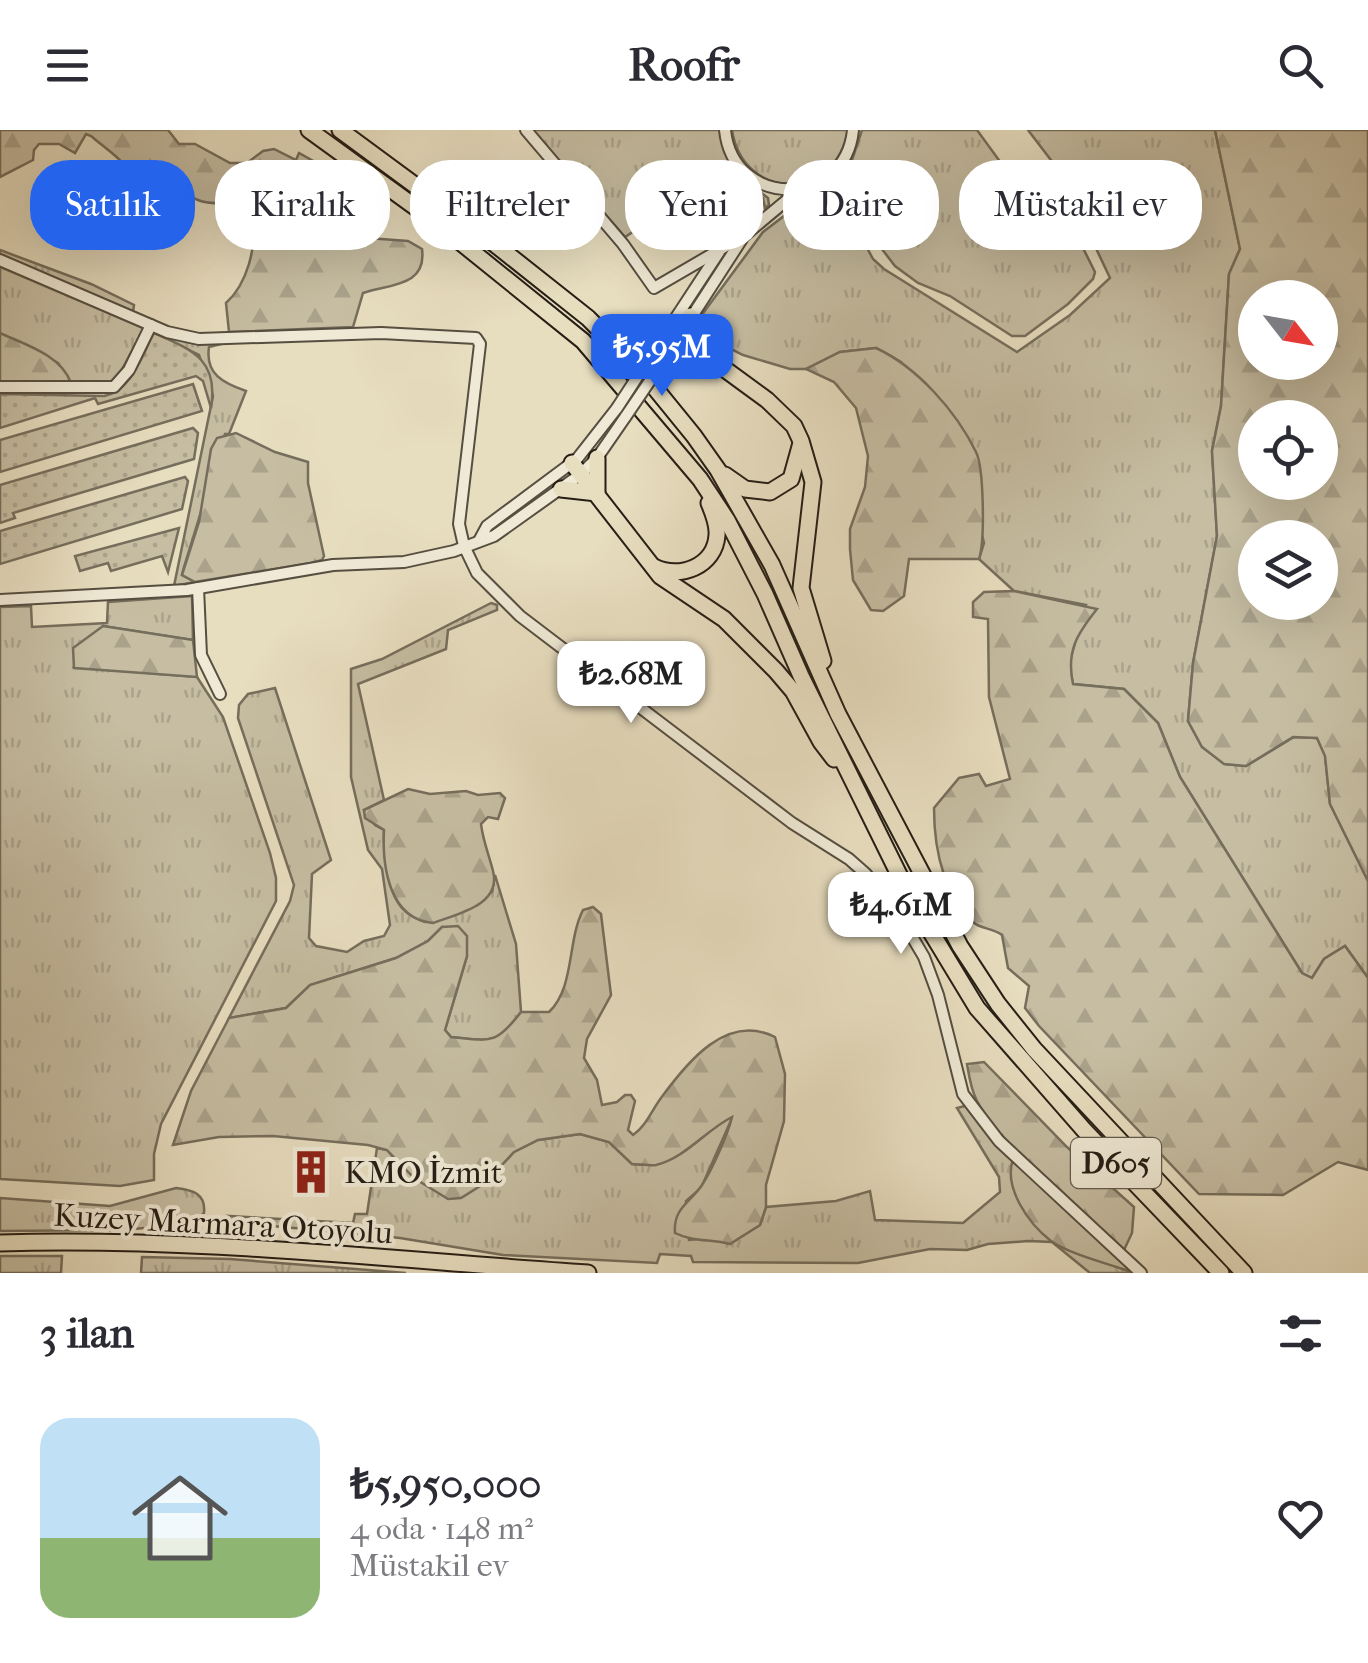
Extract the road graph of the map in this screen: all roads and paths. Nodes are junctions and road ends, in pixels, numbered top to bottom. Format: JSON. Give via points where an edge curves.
{"nodes":[{"id":1,"x":309,"y":130,"type":"edge"},
{"id":2,"x":340,"y":130,"type":"edge"},
{"id":3,"x":526,"y":130,"type":"edge"},
{"id":4,"x":725,"y":130,"type":"edge"},
{"id":5,"x":853,"y":130,"type":"edge"},
{"id":6,"x":843,"y":160,"type":"edge"},
{"id":7,"x":783,"y":188,"type":"edge"},
{"id":8,"x":783,"y":202,"type":"edge"},
{"id":9,"x":763,"y":219,"type":"edge"},
{"id":10,"x":734,"y":250,"type":"edge"},
{"id":11,"x":720,"y":251,"type":"joint"},
{"id":12,"x":0,"y":260,"type":"edge"},
{"id":13,"x":690,"y":316,"type":"junction"},
{"id":14,"x":152,"y":325,"type":"junction"},
{"id":15,"x":674,"y":332,"type":"junction"},
{"id":16,"x":663,"y":353,"type":"junction"},
{"id":17,"x":705,"y":354,"type":"junction"},
{"id":18,"x":0,"y":387,"type":"edge"},
{"id":19,"x":622,"y":412,"type":"junction"},
{"id":20,"x":801,"y":441,"type":"junction"},
{"id":21,"x":598,"y":458,"type":"junction"},
{"id":22,"x":576,"y":468,"type":"junction"},
{"id":23,"x":718,"y":470,"type":"junction"},
{"id":24,"x":700,"y":479,"type":"junction"},
{"id":25,"x":561,"y":489,"type":"junction"},
{"id":26,"x":598,"y":493,"type":"junction"},
{"id":27,"x":480,"y":539,"type":"junction"},
{"id":28,"x":464,"y":546,"type":"junction"},
{"id":29,"x":651,"y":565,"type":"junction"},
{"id":30,"x":198,"y":588,"type":"junction"},
{"id":31,"x":0,"y":600,"type":"edge"},
{"id":32,"x":220,"y":694,"type":"dead end"},
{"id":33,"x":838,"y":714,"type":"junction"},
{"id":34,"x":852,"y":782,"type":"junction"},
{"id":35,"x":0,"y":1244,"type":"edge"},
{"id":36,"x":588,"y":1273,"type":"edge"},
{"id":37,"x":1141,"y":1273,"type":"edge"},
{"id":38,"x":1222,"y":1273,"type":"edge"},
{"id":39,"x":1244,"y":1273,"type":"edge"}],
"edges":[{"from":1,"to":24,"type":"highway","via":[[583,341]]},
{"from":2,"to":23,"type":"highway","via":[[588,318],[646,377]]},
{"from":3,"to":11,"type":"street","via":[[654,288]]},
{"from":4,"to":7,"type":"street","via":[[743,171]]},
{"from":5,"to":6,"type":"street"},
{"from":8,"to":9,"type":"street"},
{"from":10,"to":13,"type":"street"},
{"from":11,"to":15,"type":"street"},
{"from":12,"to":14,"type":"street"},
{"from":13,"to":15,"type":"street"},
{"from":13,"to":17,"type":"highway"},
{"from":14,"to":18,"type":"street","via":[[114,387]]},
{"from":14,"to":28,"type":"street","via":[[198,339],[382,333],[476,338],[459,524]]},
{"from":15,"to":16,"type":"street"},
{"from":15,"to":17,"type":"highway"},
{"from":16,"to":17,"type":"highway"},
{"from":16,"to":19,"type":"street","bridge":true},
{"from":17,"to":20,"type":"highway","via":[[780,412]]},
{"from":19,"to":21,"type":"street"},
{"from":19,"to":22,"type":"street"},
{"from":20,"to":23,"type":"highway","via":[[790,479],[770,492],[744,489]]},
{"from":20,"to":33,"type":"highway","via":[[813,482],[801,588]]},
{"from":21,"to":22,"type":"street"},
{"from":21,"to":26,"type":"highway"},
{"from":22,"to":25,"type":"street"},
{"from":22,"to":26,"type":"highway"},
{"from":22,"to":27,"type":"street","via":[[487,526]]},
{"from":23,"to":33,"type":"highway","via":[[772,565]]},
{"from":24,"to":29,"type":"highway","via":[[718,533],[709,556],[687,571]]},
{"from":24,"to":34,"type":"highway","via":[[765,594]]},
{"from":25,"to":26,"type":"highway"},
{"from":25,"to":27,"type":"street"},
{"from":26,"to":29,"type":"highway"},
{"from":27,"to":28,"type":"street"},
{"from":28,"to":30,"type":"street","via":[[404,562],[333,565]]},
{"from":28,"to":37,"type":"street","via":[[477,573],[520,616],[866,874],[924,958],[963,1094],[1000,1141]]},
{"from":29,"to":34,"type":"highway","via":[[767,660]]},
{"from":30,"to":31,"type":"street"},
{"from":30,"to":32,"type":"street","via":[[201,655]]},
{"from":33,"to":39,"type":"highway","via":[[936,902],[998,1004]]},
{"from":34,"to":38,"type":"highway","number":"D605","via":[[977,1008]]},
{"from":35,"to":36,"type":"highway","name":"Kuzey Marmara Otoyolu","via":[[289,1251]]}]}
